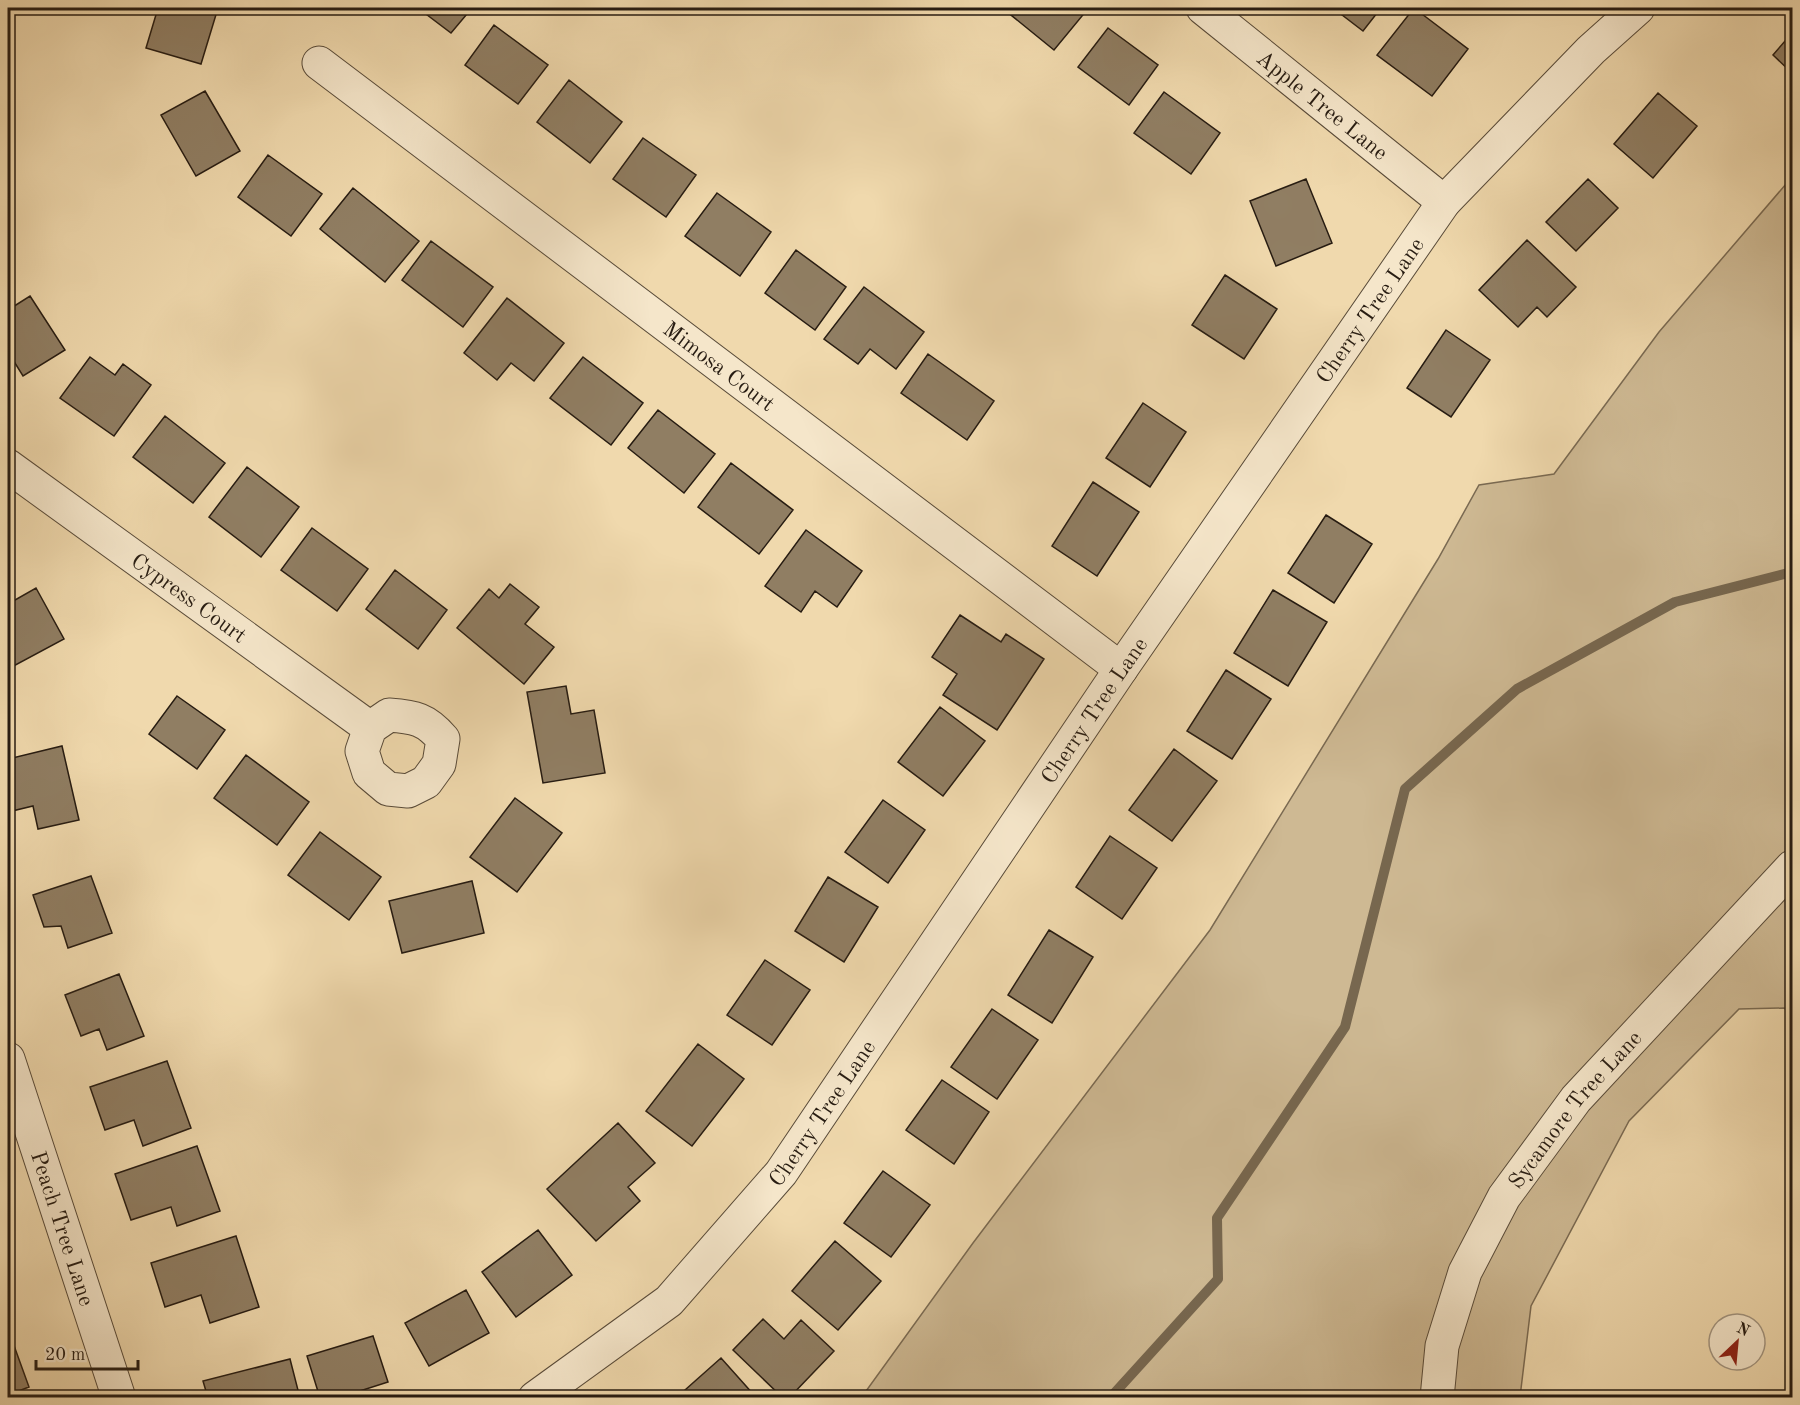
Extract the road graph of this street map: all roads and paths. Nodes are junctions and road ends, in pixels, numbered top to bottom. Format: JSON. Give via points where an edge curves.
{"nodes":[{"id":1,"x":1203,"y":8,"type":"edge"},
{"id":2,"x":1638,"y":8,"type":"edge"},
{"id":3,"x":319,"y":63,"type":"dead end"},
{"id":4,"x":1444,"y":202,"type":"junction"},
{"id":5,"x":8,"y":466,"type":"edge"},
{"id":6,"x":1121,"y":669,"type":"junction"},
{"id":7,"x":370,"y":728,"type":"dead end"},
{"id":8,"x":1792,"y":867,"type":"edge"},
{"id":9,"x":8,"y":1059,"type":"edge"},
{"id":10,"x":119,"y":1398,"type":"edge"},
{"id":11,"x":535,"y":1398,"type":"edge"},
{"id":12,"x":1437,"y":1398,"type":"edge"}],
"edges":[{"from":1,"to":4,"type":"street","name":"Apple Tree Lane"},
{"from":2,"to":4,"type":"street","name":"Cherry Tree Lane","via":[[1591,50]]},
{"from":3,"to":6,"type":"street","name":"Mimosa Court"},
{"from":4,"to":6,"type":"street","name":"Cherry Tree Lane"},
{"from":5,"to":7,"type":"street","name":"Cypress Court"},
{"from":6,"to":11,"type":"street","name":"Cherry Tree Lane","via":[[780,1173],[669,1301]]},
{"from":8,"to":12,"type":"street","name":"Sycamore Tree Lane","via":[[1576,1099],[1504,1197],[1465,1272],[1442,1346]]},
{"from":9,"to":10,"type":"street","name":"Peach Tree Lane"}]}
